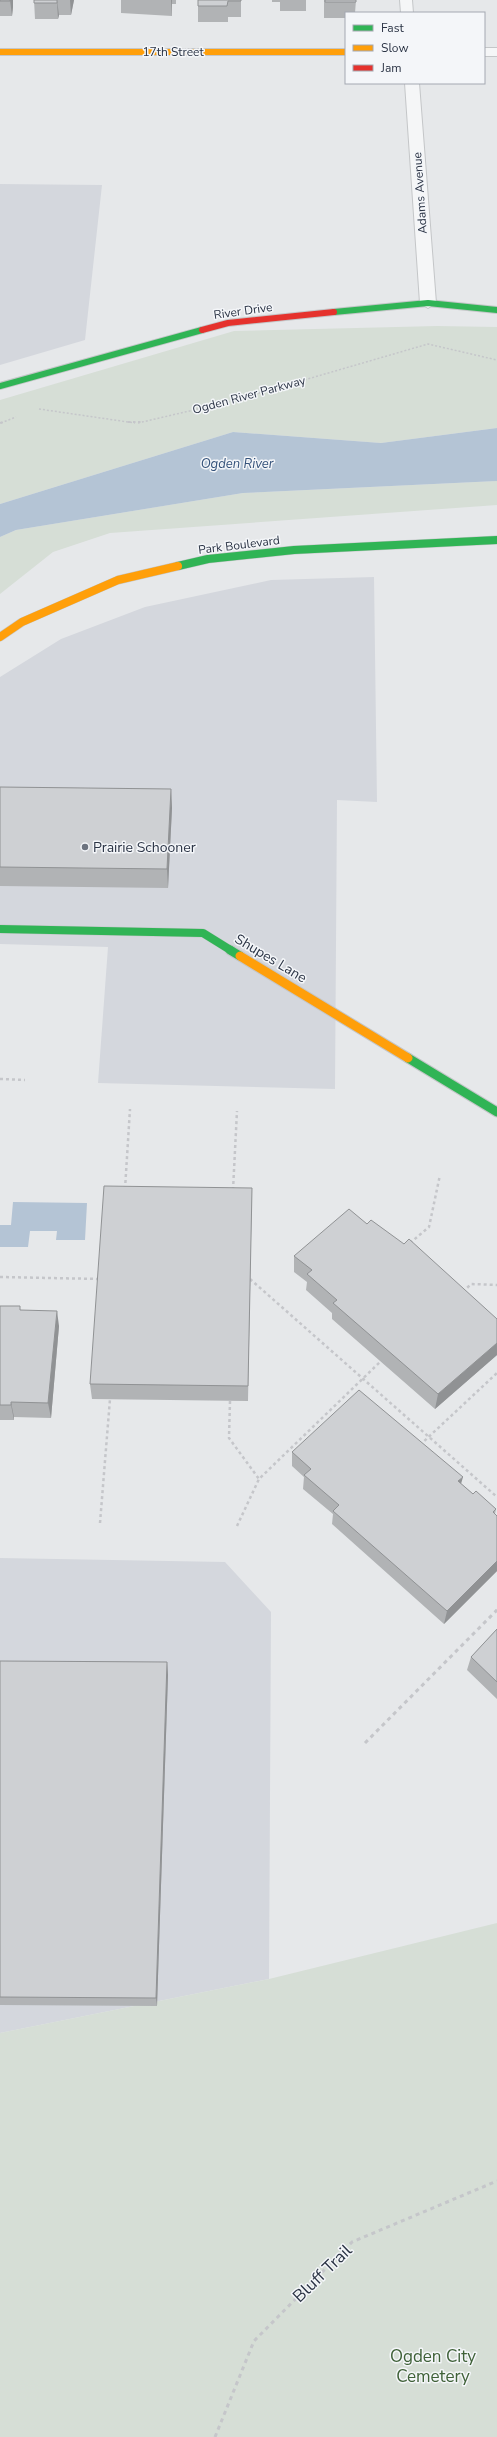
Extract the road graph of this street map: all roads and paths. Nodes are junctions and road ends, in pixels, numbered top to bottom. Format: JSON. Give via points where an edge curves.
{"nodes":[{"id":1,"x":406,"y":0,"type":"edge"},
{"id":2,"x":407,"y":12,"type":"edge"},
{"id":3,"x":0,"y":52,"type":"edge"},
{"id":4,"x":345,"y":52,"type":"edge"},
{"id":5,"x":485,"y":52,"type":"edge"},
{"id":6,"x":497,"y":52,"type":"edge"},
{"id":7,"x":412,"y":84,"type":"edge"},
{"id":8,"x":428,"y":303,"type":"junction"},
{"id":9,"x":497,"y":310,"type":"edge"},
{"id":10,"x":497,"y":360,"type":"edge"},
{"id":11,"x":0,"y":386,"type":"edge"},
{"id":12,"x":35,"y":409,"type":"dead end"},
{"id":13,"x":21,"y":414,"type":"dead end"},
{"id":14,"x":0,"y":423,"type":"edge"},
{"id":15,"x":497,"y":540,"type":"edge"},
{"id":16,"x":0,"y":638,"type":"edge"},
{"id":17,"x":0,"y":929,"type":"edge"},
{"id":18,"x":0,"y":1079,"type":"edge"},
{"id":19,"x":25,"y":1080,"type":"dead end"},
{"id":20,"x":130,"y":1109,"type":"dead end"},
{"id":21,"x":237,"y":1110,"type":"dead end"},
{"id":22,"x":497,"y":1112,"type":"edge"},
{"id":23,"x":440,"y":1174,"type":"dead end"},
{"id":24,"x":124,"y":1195,"type":"edge"},
{"id":25,"x":232,"y":1197,"type":"edge"},
{"id":26,"x":407,"y":1246,"type":"edge"},
{"id":27,"x":0,"y":1278,"type":"edge"},
{"id":28,"x":101,"y":1280,"type":"edge"},
{"id":29,"x":250,"y":1280,"type":"edge"},
{"id":30,"x":497,"y":1285,"type":"edge"},
{"id":31,"x":461,"y":1294,"type":"edge"},
{"id":32,"x":381,"y":1361,"type":"edge"},
{"id":33,"x":497,"y":1373,"type":"edge"},
{"id":34,"x":363,"y":1379,"type":"junction"},
{"id":35,"x":110,"y":1399,"type":"edge"},
{"id":36,"x":230,"y":1401,"type":"edge"},
{"id":37,"x":429,"y":1437,"type":"junction"},
{"id":38,"x":418,"y":1447,"type":"edge"},
{"id":39,"x":259,"y":1479,"type":"junction"},
{"id":40,"x":497,"y":1497,"type":"edge"},
{"id":41,"x":100,"y":1523,"type":"dead end"},
{"id":42,"x":237,"y":1526,"type":"dead end"},
{"id":43,"x":497,"y":1610,"type":"edge"},
{"id":44,"x":364,"y":1743,"type":"dead end"},
{"id":45,"x":497,"y":2181,"type":"edge"},
{"id":46,"x":214,"y":2437,"type":"edge"}],
"edges":[{"from":1,"to":2,"type":"street"},
{"from":3,"to":4,"type":"street","name":"17th Street"},
{"from":5,"to":6,"type":"street"},
{"from":7,"to":8,"type":"street","name":"Adams Avenue"},
{"from":8,"to":9,"type":"street","name":"River Drive"},
{"from":8,"to":11,"type":"street","name":"River Drive","via":[[228,323]]},
{"from":10,"to":12,"type":"path","name":"Ogden River Parkway","via":[[428,344],[232,401],[137,424]]},
{"from":13,"to":14,"type":"path"},
{"from":15,"to":16,"type":"street","name":"Park Boulevard","via":[[294,550],[208,559],[118,580],[22,622]]},
{"from":17,"to":22,"type":"street","name":"Shupes Lane","via":[[203,933]]},
{"from":18,"to":19,"type":"path"},
{"from":20,"to":24,"type":"path"},
{"from":21,"to":25,"type":"path"},
{"from":23,"to":26,"type":"path","via":[[429,1227]]},
{"from":27,"to":28,"type":"path"},
{"from":29,"to":34,"type":"path"},
{"from":30,"to":31,"type":"path","via":[[471,1284]]},
{"from":32,"to":34,"type":"path"},
{"from":33,"to":37,"type":"path"},
{"from":34,"to":37,"type":"path"},
{"from":34,"to":39,"type":"path"},
{"from":35,"to":41,"type":"path"},
{"from":36,"to":39,"type":"path","via":[[229,1438]]},
{"from":37,"to":38,"type":"path"},
{"from":37,"to":40,"type":"path"},
{"from":39,"to":42,"type":"path"},
{"from":43,"to":44,"type":"path"},
{"from":45,"to":46,"type":"path","name":"Bluff Trail","via":[[352,2242],[254,2341]]}]}
